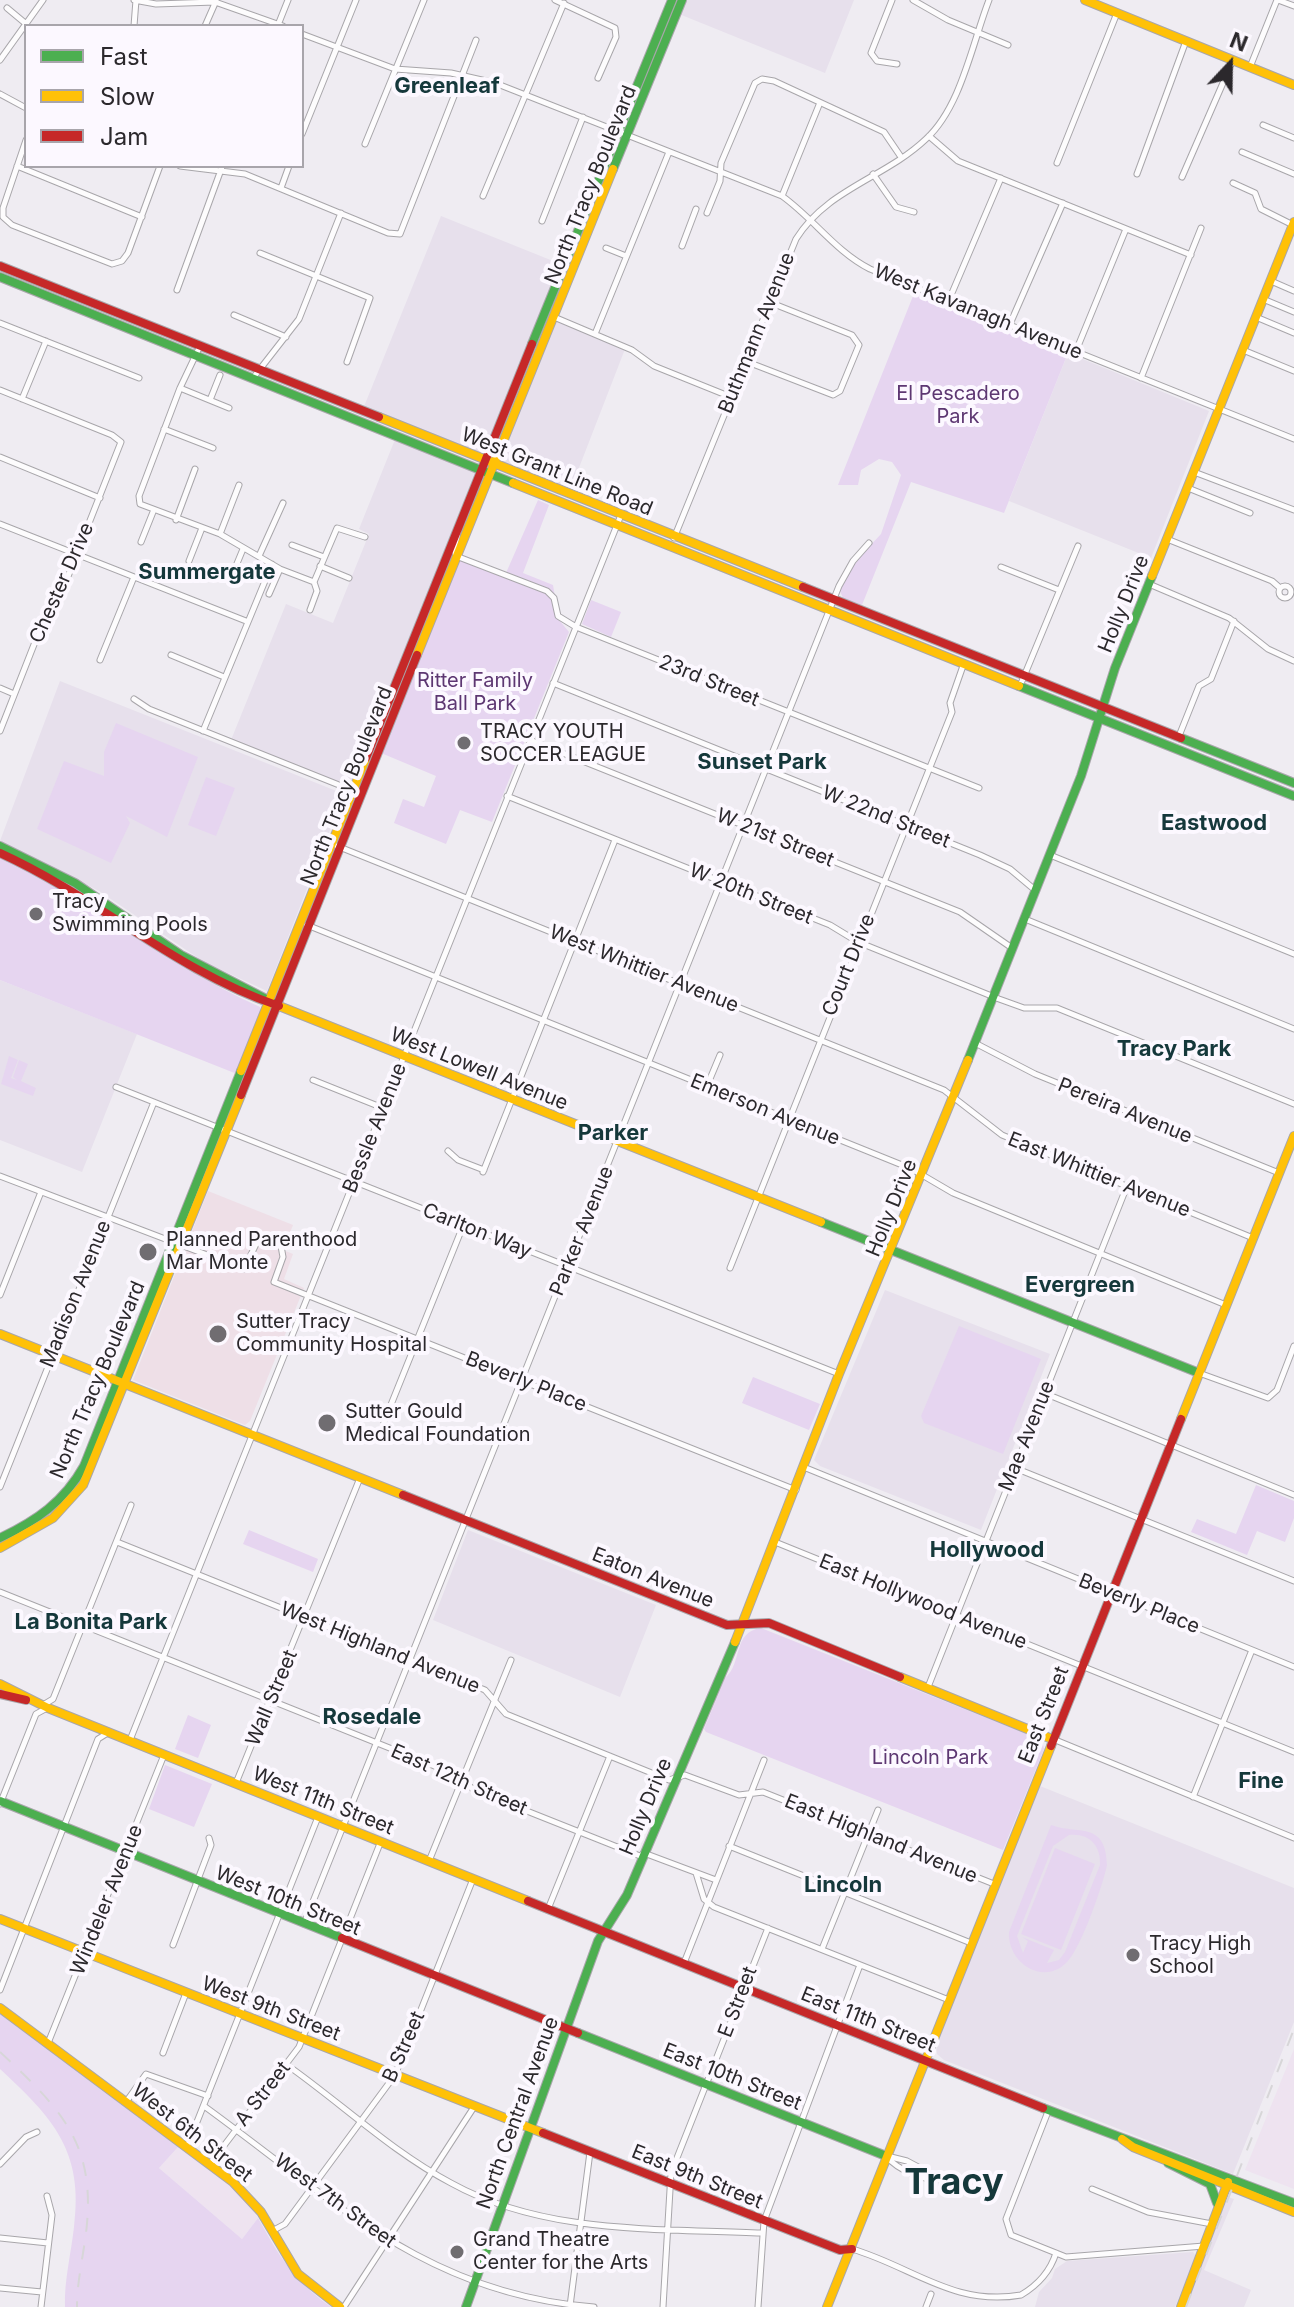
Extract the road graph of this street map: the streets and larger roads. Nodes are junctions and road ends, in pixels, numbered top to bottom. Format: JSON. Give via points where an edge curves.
{"nodes":[{"id":1,"x":43,"y":0,"type":"edge"},
{"id":2,"x":135,"y":0,"type":"edge"},
{"id":3,"x":288,"y":0,"type":"edge"},
{"id":4,"x":356,"y":0,"type":"edge"},
{"id":5,"x":424,"y":0,"type":"edge"},
{"id":6,"x":555,"y":0,"type":"edge"},
{"id":7,"x":672,"y":0,"type":"edge"},
{"id":8,"x":682,"y":0,"type":"edge"},
{"id":9,"x":892,"y":0,"type":"edge"},
{"id":10,"x":913,"y":0,"type":"edge"},
{"id":11,"x":989,"y":0,"type":"edge"},
{"id":12,"x":1085,"y":0,"type":"edge"},
{"id":13,"x":1277,"y":0,"type":"edge"},
{"id":14,"x":216,"y":1,"type":"edge"},
{"id":15,"x":564,"y":3,"type":"junction"},
{"id":16,"x":1294,"y":6,"type":"edge"},
{"id":17,"x":7,"y":8,"type":"dead end"},
{"id":18,"x":1117,"y":13,"type":"junction"},
{"id":19,"x":25,"y":23,"type":"joint"},
{"id":20,"x":24,"y":24,"type":"edge"},
{"id":21,"x":134,"y":24,"type":"edge"},
{"id":22,"x":206,"y":24,"type":"edge"},
{"id":23,"x":277,"y":24,"type":"edge"},
{"id":24,"x":280,"y":24,"type":"edge"},
{"id":25,"x":976,"y":32,"type":"junction"},
{"id":26,"x":304,"y":35,"type":"edge"},
{"id":27,"x":476,"y":40,"type":"dead end"},
{"id":28,"x":1186,"y":41,"type":"junction"},
{"id":29,"x":1008,"y":45,"type":"dead end"},
{"id":30,"x":336,"y":48,"type":"junction"},
{"id":31,"x":0,"y":60,"type":"edge"},
{"id":32,"x":1233,"y":60,"type":"junction"},
{"id":33,"x":897,"y":64,"type":"dead end"},
{"id":34,"x":1250,"y":67,"type":"junction"},
{"id":35,"x":395,"y":69,"type":"junction"},
{"id":36,"x":461,"y":75,"type":"junction"},
{"id":37,"x":598,"y":78,"type":"dead end"},
{"id":38,"x":1294,"y":85,"type":"edge"},
{"id":39,"x":0,"y":94,"type":"edge"},
{"id":40,"x":524,"y":94,"type":"junction"},
{"id":41,"x":819,"y":105,"type":"junction"},
{"id":42,"x":24,"y":107,"type":"edge"},
{"id":43,"x":583,"y":117,"type":"junction"},
{"id":44,"x":1263,"y":125,"type":"dead end"},
{"id":45,"x":304,"y":129,"type":"edge"},
{"id":46,"x":624,"y":134,"type":"junction"},
{"id":47,"x":929,"y":136,"type":"junction"},
{"id":48,"x":1294,"y":138,"type":"edge"},
{"id":49,"x":365,"y":144,"type":"dead end"},
{"id":50,"x":24,"y":146,"type":"edge"},
{"id":51,"x":669,"y":152,"type":"junction"},
{"id":52,"x":1242,"y":152,"type":"dead end"},
{"id":53,"x":901,"y":157,"type":"junction"},
{"id":54,"x":1057,"y":163,"type":"dead end"},
{"id":55,"x":17,"y":166,"type":"junction"},
{"id":56,"x":159,"y":168,"type":"edge"},
{"id":57,"x":221,"y":168,"type":"edge"},
{"id":58,"x":288,"y":168,"type":"edge"},
{"id":59,"x":718,"y":173,"type":"junction"},
{"id":60,"x":873,"y":174,"type":"junction"},
{"id":61,"x":1137,"y":174,"type":"dead end"},
{"id":62,"x":1294,"y":174,"type":"edge"},
{"id":63,"x":1182,"y":177,"type":"dead end"},
{"id":64,"x":1001,"y":178,"type":"junction"},
{"id":65,"x":1233,"y":183,"type":"dead end"},
{"id":66,"x":598,"y":186,"type":"junction"},
{"id":67,"x":281,"y":188,"type":"junction"},
{"id":68,"x":483,"y":196,"type":"dead end"},
{"id":69,"x":782,"y":196,"type":"junction"},
{"id":70,"x":1063,"y":203,"type":"junction"},
{"id":71,"x":696,"y":209,"type":"dead end"},
{"id":72,"x":914,"y":212,"type":"dead end"},
{"id":73,"x":341,"y":213,"type":"junction"},
{"id":74,"x":707,"y":213,"type":"dead end"},
{"id":75,"x":142,"y":217,"type":"junction"},
{"id":76,"x":810,"y":217,"type":"junction"},
{"id":77,"x":542,"y":221,"type":"dead end"},
{"id":78,"x":1294,"y":224,"type":"edge"},
{"id":79,"x":1201,"y":228,"type":"dead end"},
{"id":80,"x":1126,"y":229,"type":"junction"},
{"id":81,"x":597,"y":244,"type":"junction"},
{"id":82,"x":682,"y":246,"type":"dead end"},
{"id":83,"x":260,"y":253,"type":"dead end"},
{"id":84,"x":1191,"y":255,"type":"junction"},
{"id":85,"x":626,"y":256,"type":"junction"},
{"id":86,"x":0,"y":266,"type":"edge"},
{"id":87,"x":316,"y":275,"type":"junction"},
{"id":88,"x":0,"y":277,"type":"edge"},
{"id":89,"x":561,"y":279,"type":"junction"},
{"id":90,"x":1271,"y":281,"type":"junction"},
{"id":91,"x":177,"y":290,"type":"dead end"},
{"id":92,"x":1294,"y":291,"type":"edge"},
{"id":93,"x":1263,"y":299,"type":"junction"},
{"id":94,"x":949,"y":300,"type":"junction"},
{"id":95,"x":769,"y":302,"type":"junction"},
{"id":96,"x":1294,"y":312,"type":"edge"},
{"id":97,"x":234,"y":315,"type":"dead end"},
{"id":98,"x":1256,"y":317,"type":"junction"},
{"id":99,"x":555,"y":318,"type":"junction"},
{"id":100,"x":0,"y":323,"type":"edge"},
{"id":101,"x":1010,"y":324,"type":"junction"},
{"id":102,"x":1294,"y":333,"type":"edge"},
{"id":103,"x":595,"y":334,"type":"junction"},
{"id":104,"x":286,"y":337,"type":"junction"},
{"id":105,"x":46,"y":341,"type":"junction"},
{"id":106,"x":200,"y":346,"type":"junction"},
{"id":107,"x":1243,"y":350,"type":"junction"},
{"id":108,"x":1076,"y":351,"type":"junction"},
{"id":109,"x":196,"y":356,"type":"junction"},
{"id":110,"x":745,"y":361,"type":"junction"},
{"id":111,"x":347,"y":362,"type":"dead end"},
{"id":112,"x":262,"y":371,"type":"junction"},
{"id":113,"x":1294,"y":371,"type":"edge"},
{"id":114,"x":220,"y":375,"type":"dead end"},
{"id":115,"x":139,"y":378,"type":"dead end"},
{"id":116,"x":253,"y":378,"type":"junction"},
{"id":117,"x":1141,"y":378,"type":"junction"},
{"id":118,"x":180,"y":388,"type":"junction"},
{"id":119,"x":0,"y":390,"type":"edge"},
{"id":120,"x":731,"y":397,"type":"junction"},
{"id":121,"x":22,"y":399,"type":"junction"},
{"id":122,"x":210,"y":400,"type":"junction"},
{"id":123,"x":342,"y":403,"type":"junction"},
{"id":124,"x":321,"y":405,"type":"junction"},
{"id":125,"x":229,"y":408,"type":"dead end"},
{"id":126,"x":1219,"y":410,"type":"junction"},
{"id":127,"x":164,"y":429,"type":"junction"},
{"id":128,"x":1294,"y":439,"type":"edge"},
{"id":129,"x":213,"y":448,"type":"dead end"},
{"id":130,"x":0,"y":457,"type":"edge"},
{"id":131,"x":487,"y":466,"type":"junction"},
{"id":132,"x":195,"y":469,"type":"dead end"},
{"id":133,"x":1194,"y":472,"type":"junction"},
{"id":134,"x":239,"y":485,"type":"dead end"},
{"id":135,"x":1188,"y":488,"type":"junction"},
{"id":136,"x":100,"y":498,"type":"junction"},
{"id":137,"x":283,"y":503,"type":"dead end"},
{"id":138,"x":1294,"y":510,"type":"edge"},
{"id":139,"x":153,"y":512,"type":"junction"},
{"id":140,"x":1250,"y":513,"type":"dead end"},
{"id":141,"x":619,"y":519,"type":"junction"},
{"id":142,"x":176,"y":520,"type":"junction"},
{"id":143,"x":0,"y":524,"type":"edge"},
{"id":144,"x":458,"y":525,"type":"junction"},
{"id":145,"x":202,"y":528,"type":"junction"},
{"id":146,"x":220,"y":534,"type":"junction"},
{"id":147,"x":365,"y":537,"type":"dead end"},
{"id":148,"x":1167,"y":539,"type":"junction"},
{"id":149,"x":673,"y":541,"type":"junction"},
{"id":150,"x":141,"y":542,"type":"dead end"},
{"id":151,"x":869,"y":543,"type":"dead end"},
{"id":152,"x":292,"y":545,"type":"dead end"},
{"id":153,"x":1078,"y":546,"type":"dead end"},
{"id":154,"x":243,"y":549,"type":"junction"},
{"id":155,"x":77,"y":555,"type":"junction"},
{"id":156,"x":259,"y":556,"type":"junction"},
{"id":157,"x":456,"y":556,"type":"junction"},
{"id":158,"x":324,"y":557,"type":"junction"},
{"id":159,"x":189,"y":561,"type":"dead end"},
{"id":160,"x":272,"y":564,"type":"junction"},
{"id":161,"x":320,"y":566,"type":"junction"},
{"id":162,"x":1001,"y":567,"type":"dead end"},
{"id":163,"x":280,"y":569,"type":"junction"},
{"id":164,"x":134,"y":577,"type":"junction"},
{"id":165,"x":231,"y":578,"type":"dead end"},
{"id":166,"x":349,"y":578,"type":"dead end"},
{"id":167,"x":314,"y":582,"type":"junction"},
{"id":168,"x":1149,"y":584,"type":"junction"},
{"id":169,"x":1280,"y":588,"type":"dead end"},
{"id":170,"x":1059,"y":590,"type":"junction"},
{"id":171,"x":269,"y":594,"type":"dead end"},
{"id":172,"x":834,"y":600,"type":"junction"},
{"id":173,"x":310,"y":610,"type":"dead end"},
{"id":174,"x":831,"y":610,"type":"junction"},
{"id":175,"x":246,"y":621,"type":"junction"},
{"id":176,"x":1234,"y":621,"type":"junction"},
{"id":177,"x":576,"y":627,"type":"junction"},
{"id":178,"x":171,"y":655,"type":"dead end"},
{"id":179,"x":100,"y":660,"type":"dead end"},
{"id":180,"x":1294,"y":661,"type":"edge"},
{"id":181,"x":964,"y":663,"type":"junction"},
{"id":182,"x":1024,"y":676,"type":"junction"},
{"id":183,"x":224,"y":677,"type":"junction"},
{"id":184,"x":553,"y":683,"type":"junction"},
{"id":185,"x":1020,"y":686,"type":"junction"},
{"id":186,"x":0,"y":688,"type":"edge"},
{"id":187,"x":14,"y":694,"type":"junction"},
{"id":188,"x":134,"y":699,"type":"dead end"},
{"id":189,"x":1103,"y":707,"type":"junction"},
{"id":190,"x":790,"y":713,"type":"junction"},
{"id":191,"x":1101,"y":718,"type":"junction"},
{"id":192,"x":0,"y":731,"type":"edge"},
{"id":193,"x":203,"y":731,"type":"junction"},
{"id":194,"x":1179,"y":738,"type":"junction"},
{"id":195,"x":530,"y":740,"type":"junction"},
{"id":196,"x":927,"y":768,"type":"junction"},
{"id":197,"x":767,"y":769,"type":"junction"},
{"id":198,"x":1294,"y":783,"type":"edge"},
{"id":199,"x":979,"y":788,"type":"dead end"},
{"id":200,"x":357,"y":792,"type":"junction"},
{"id":201,"x":507,"y":796,"type":"junction"},
{"id":202,"x":1294,"y":796,"type":"edge"},
{"id":203,"x":905,"y":825,"type":"junction"},
{"id":204,"x":745,"y":827,"type":"junction"},
{"id":205,"x":615,"y":840,"type":"junction"},
{"id":206,"x":336,"y":845,"type":"junction"},
{"id":207,"x":0,"y":846,"type":"edge"},
{"id":208,"x":0,"y":853,"type":"edge"},
{"id":209,"x":1049,"y":854,"type":"junction"},
{"id":210,"x":882,"y":881,"type":"junction"},
{"id":211,"x":722,"y":883,"type":"junction"},
{"id":212,"x":1035,"y":890,"type":"junction"},
{"id":213,"x":467,"y":898,"type":"junction"},
{"id":214,"x":1024,"y":918,"type":"junction"},
{"id":215,"x":304,"y":924,"type":"junction"},
{"id":216,"x":576,"y":941,"type":"junction"},
{"id":217,"x":858,"y":942,"type":"junction"},
{"id":218,"x":1012,"y":948,"type":"junction"},
{"id":219,"x":1294,"y":954,"type":"edge"},
{"id":220,"x":436,"y":977,"type":"junction"},
{"id":221,"x":681,"y":984,"type":"junction"},
{"id":222,"x":992,"y":997,"type":"junction"},
{"id":223,"x":272,"y":1003,"type":"junction"},
{"id":224,"x":544,"y":1020,"type":"junction"},
{"id":225,"x":1294,"y":1029,"type":"edge"},
{"id":226,"x":819,"y":1039,"type":"junction"},
{"id":227,"x":974,"y":1042,"type":"junction"},
{"id":228,"x":720,"y":1055,"type":"dead end"},
{"id":229,"x":404,"y":1056,"type":"junction"},
{"id":230,"x":650,"y":1063,"type":"junction"},
{"id":231,"x":313,"y":1080,"type":"dead end"},
{"id":232,"x":707,"y":1086,"type":"junction"},
{"id":233,"x":116,"y":1087,"type":"dead end"},
{"id":234,"x":512,"y":1099,"type":"junction"},
{"id":235,"x":953,"y":1099,"type":"junction"},
{"id":236,"x":154,"y":1102,"type":"junction"},
{"id":237,"x":1294,"y":1104,"type":"edge"},
{"id":238,"x":383,"y":1108,"type":"junction"},
{"id":239,"x":789,"y":1119,"type":"junction"},
{"id":240,"x":223,"y":1129,"type":"junction"},
{"id":241,"x":1294,"y":1136,"type":"edge"},
{"id":242,"x":618,"y":1142,"type":"junction"},
{"id":243,"x":448,"y":1151,"type":"dead end"},
{"id":244,"x":1279,"y":1173,"type":"junction"},
{"id":245,"x":0,"y":1176,"type":"edge"},
{"id":246,"x":922,"y":1176,"type":"junction"},
{"id":247,"x":354,"y":1181,"type":"junction"},
{"id":248,"x":1127,"y":1186,"type":"junction"},
{"id":249,"x":41,"y":1192,"type":"junction"},
{"id":250,"x":758,"y":1198,"type":"junction"},
{"id":251,"x":108,"y":1217,"type":"junction"},
{"id":252,"x":463,"y":1226,"type":"junction"},
{"id":253,"x":1253,"y":1238,"type":"junction"},
{"id":254,"x":178,"y":1243,"type":"junction"},
{"id":255,"x":892,"y":1251,"type":"junction"},
{"id":256,"x":1100,"y":1253,"type":"junction"},
{"id":257,"x":568,"y":1267,"type":"junction"},
{"id":258,"x":730,"y":1268,"type":"dead end"},
{"id":259,"x":0,"y":1295,"type":"edge"},
{"id":260,"x":308,"y":1295,"type":"junction"},
{"id":261,"x":1226,"y":1305,"type":"junction"},
{"id":262,"x":1073,"y":1323,"type":"junction"},
{"id":263,"x":0,"y":1334,"type":"edge"},
{"id":264,"x":418,"y":1339,"type":"junction"},
{"id":265,"x":1294,"y":1346,"type":"edge"},
{"id":266,"x":51,"y":1355,"type":"junction"},
{"id":267,"x":1199,"y":1373,"type":"junction"},
{"id":268,"x":839,"y":1374,"type":"junction"},
{"id":269,"x":523,"y":1381,"type":"junction"},
{"id":270,"x":122,"y":1383,"type":"junction"},
{"id":271,"x":1044,"y":1393,"type":"junction"},
{"id":272,"x":384,"y":1422,"type":"dead end"},
{"id":273,"x":252,"y":1435,"type":"junction"},
{"id":274,"x":1170,"y":1445,"type":"junction"},
{"id":275,"x":806,"y":1468,"type":"junction"},
{"id":276,"x":1015,"y":1468,"type":"junction"},
{"id":277,"x":360,"y":1478,"type":"junction"},
{"id":278,"x":0,"y":1487,"type":"edge"},
{"id":279,"x":797,"y":1491,"type":"junction"},
{"id":280,"x":1294,"y":1495,"type":"edge"},
{"id":281,"x":131,"y":1505,"type":"dead end"},
{"id":282,"x":1141,"y":1518,"type":"junction"},
{"id":283,"x":467,"y":1521,"type":"junction"},
{"id":284,"x":1,"y":1541,"type":"edge"},
{"id":285,"x":985,"y":1541,"type":"junction"},
{"id":286,"x":117,"y":1542,"type":"junction"},
{"id":287,"x":775,"y":1542,"type":"junction"},
{"id":288,"x":197,"y":1574,"type":"junction"},
{"id":289,"x":1294,"y":1581,"type":"edge"},
{"id":290,"x":0,"y":1592,"type":"edge"},
{"id":291,"x":1111,"y":1592,"type":"junction"},
{"id":292,"x":956,"y":1616,"type":"junction"},
{"id":293,"x":305,"y":1617,"type":"junction"},
{"id":294,"x":743,"y":1624,"type":"junction"},
{"id":295,"x":83,"y":1625,"type":"junction"},
{"id":296,"x":1252,"y":1650,"type":"junction"},
{"id":297,"x":163,"y":1657,"type":"junction"},
{"id":298,"x":410,"y":1660,"type":"junction"},
{"id":299,"x":511,"y":1660,"type":"dead end"},
{"id":300,"x":1081,"y":1666,"type":"junction"},
{"id":301,"x":1294,"y":1667,"type":"edge"},
{"id":302,"x":0,"y":1684,"type":"edge"},
{"id":303,"x":928,"y":1687,"type":"junction"},
{"id":304,"x":0,"y":1694,"type":"edge"},
{"id":305,"x":272,"y":1700,"type":"junction"},
{"id":306,"x":31,"y":1701,"type":"junction"},
{"id":307,"x":495,"y":1702,"type":"junction"},
{"id":308,"x":45,"y":1707,"type":"junction"},
{"id":309,"x":1222,"y":1723,"type":"junction"},
{"id":310,"x":109,"y":1733,"type":"junction"},
{"id":311,"x":1052,"y":1739,"type":"junction"},
{"id":312,"x":130,"y":1741,"type":"junction"},
{"id":313,"x":377,"y":1743,"type":"junction"},
{"id":314,"x":1294,"y":1752,"type":"edge"},
{"id":315,"x":164,"y":1755,"type":"junction"},
{"id":316,"x":610,"y":1756,"type":"junction"},
{"id":317,"x":764,"y":1760,"type":"dead end"},
{"id":318,"x":676,"y":1776,"type":"junction"},
{"id":319,"x":462,"y":1780,"type":"junction"},
{"id":320,"x":236,"y":1783,"type":"junction"},
{"id":321,"x":751,"y":1793,"type":"junction"},
{"id":322,"x":1193,"y":1797,"type":"junction"},
{"id":323,"x":0,"y":1802,"type":"edge"},
{"id":324,"x":878,"y":1810,"type":"dead end"},
{"id":325,"x":318,"y":1816,"type":"junction"},
{"id":326,"x":343,"y":1826,"type":"junction"},
{"id":327,"x":64,"y":1827,"type":"junction"},
{"id":328,"x":579,"y":1832,"type":"junction"},
{"id":329,"x":869,"y":1834,"type":"junction"},
{"id":330,"x":209,"y":1838,"type":"dead end"},
{"id":331,"x":1294,"y":1838,"type":"edge"},
{"id":332,"x":381,"y":1841,"type":"junction"},
{"id":333,"x":729,"y":1846,"type":"junction"},
{"id":334,"x":126,"y":1851,"type":"junction"},
{"id":335,"x":644,"y":1853,"type":"junction"},
{"id":336,"x":429,"y":1861,"type":"junction"},
{"id":337,"x":696,"y":1872,"type":"junction"},
{"id":338,"x":473,"y":1879,"type":"junction"},
{"id":339,"x":716,"y":1880,"type":"junction"},
{"id":340,"x":197,"y":1881,"type":"junction"},
{"id":341,"x":994,"y":1884,"type":"junction"},
{"id":342,"x":846,"y":1892,"type":"junction"},
{"id":343,"x":707,"y":1903,"type":"junction"},
{"id":344,"x":548,"y":1909,"type":"junction"},
{"id":345,"x":279,"y":1915,"type":"junction"},
{"id":346,"x":0,"y":1919,"type":"edge"},
{"id":347,"x":304,"y":1925,"type":"junction"},
{"id":348,"x":24,"y":1928,"type":"junction"},
{"id":349,"x":768,"y":1928,"type":"junction"},
{"id":350,"x":604,"y":1931,"type":"junction"},
{"id":351,"x":343,"y":1940,"type":"junction"},
{"id":352,"x":971,"y":1943,"type":"junction"},
{"id":353,"x":173,"y":1945,"type":"dead end"},
{"id":354,"x":822,"y":1949,"type":"junction"},
{"id":355,"x":86,"y":1953,"type":"junction"},
{"id":356,"x":684,"y":1963,"type":"junction"},
{"id":357,"x":860,"y":1965,"type":"junction"},
{"id":358,"x":434,"y":1976,"type":"junction"},
{"id":359,"x":744,"y":1987,"type":"junction"},
{"id":360,"x":0,"y":1990,"type":"edge"},
{"id":361,"x":186,"y":1993,"type":"junction"},
{"id":362,"x":949,"y":2000,"type":"junction"},
{"id":363,"x":0,"y":2008,"type":"edge"},
{"id":364,"x":240,"y":2014,"type":"junction"},
{"id":365,"x":837,"y":2025,"type":"junction"},
{"id":366,"x":565,"y":2028,"type":"junction"},
{"id":367,"x":303,"y":2038,"type":"junction"},
{"id":368,"x":48,"y":2043,"type":"junction"},
{"id":369,"x":163,"y":2053,"type":"dead end"},
{"id":370,"x":924,"y":2060,"type":"junction"},
{"id":371,"x":287,"y":2065,"type":"junction"},
{"id":372,"x":395,"y":2075,"type":"junction"},
{"id":373,"x":706,"y":2084,"type":"junction"},
{"id":374,"x":208,"y":2096,"type":"junction"},
{"id":375,"x":126,"y":2102,"type":"junction"},
{"id":376,"x":204,"y":2106,"type":"junction"},
{"id":377,"x":474,"y":2107,"type":"junction"},
{"id":378,"x":1049,"y":2109,"type":"junction"},
{"id":379,"x":801,"y":2121,"type":"junction"},
{"id":380,"x":364,"y":2122,"type":"junction"},
{"id":381,"x":530,"y":2128,"type":"junction"},
{"id":382,"x":236,"y":2129,"type":"junction"},
{"id":383,"x":37,"y":2132,"type":"dead end"},
{"id":384,"x":1121,"y":2138,"type":"junction"},
{"id":385,"x":187,"y":2147,"type":"junction"},
{"id":386,"x":590,"y":2152,"type":"junction"},
{"id":387,"x":886,"y":2156,"type":"junction"},
{"id":388,"x":1164,"y":2159,"type":"junction"},
{"id":389,"x":0,"y":2164,"type":"edge"},
{"id":390,"x":210,"y":2164,"type":"junction"},
{"id":391,"x":432,"y":2172,"type":"junction"},
{"id":392,"x":1228,"y":2181,"type":"junction"},
{"id":393,"x":668,"y":2182,"type":"junction"},
{"id":394,"x":314,"y":2186,"type":"junction"},
{"id":395,"x":1092,"y":2189,"type":"dead end"},
{"id":396,"x":47,"y":2196,"type":"dead end"},
{"id":397,"x":1294,"y":2203,"type":"edge"},
{"id":398,"x":501,"y":2206,"type":"junction"},
{"id":399,"x":1217,"y":2208,"type":"junction"},
{"id":400,"x":1294,"y":2212,"type":"edge"},
{"id":401,"x":764,"y":2221,"type":"junction"},
{"id":402,"x":580,"y":2223,"type":"junction"},
{"id":403,"x":1212,"y":2224,"type":"junction"},
{"id":404,"x":666,"y":2228,"type":"junction"},
{"id":405,"x":271,"y":2232,"type":"junction"},
{"id":406,"x":762,"y":2233,"type":"junction"},
{"id":407,"x":0,"y":2238,"type":"edge"},
{"id":408,"x":387,"y":2240,"type":"junction"},
{"id":409,"x":48,"y":2243,"type":"junction"},
{"id":410,"x":1205,"y":2246,"type":"junction"},
{"id":411,"x":852,"y":2249,"type":"junction"},
{"id":412,"x":1056,"y":2253,"type":"junction"},
{"id":413,"x":475,"y":2282,"type":"junction"},
{"id":414,"x":0,"y":2288,"type":"edge"},
{"id":415,"x":42,"y":2292,"type":"junction"},
{"id":416,"x":931,"y":2294,"type":"junction"},
{"id":417,"x":943,"y":2298,"type":"dead end"},
{"id":418,"x":991,"y":2305,"type":"edge"},
{"id":419,"x":570,"y":2306,"type":"edge"},
{"id":420,"x":41,"y":2307,"type":"edge"},
{"id":421,"x":342,"y":2307,"type":"edge"},
{"id":422,"x":466,"y":2307,"type":"edge"},
{"id":423,"x":594,"y":2307,"type":"edge"},
{"id":424,"x":663,"y":2307,"type":"edge"},
{"id":425,"x":758,"y":2307,"type":"edge"},
{"id":426,"x":827,"y":2307,"type":"edge"},
{"id":427,"x":926,"y":2307,"type":"edge"},
{"id":428,"x":1181,"y":2307,"type":"edge"}],
"edges":[{"from":1,"to":19,"type":"street"},
{"from":2,"to":14,"type":"street"},
{"from":2,"to":21,"type":"street"},
{"from":3,"to":24,"type":"street"},
{"from":4,"to":30,"type":"street"},
{"from":5,"to":35,"type":"street"},
{"from":6,"to":15,"type":"street"},
{"from":7,"to":46,"type":"street","name":"North Tracy Boulevard"},
{"from":8,"to":46,"type":"street","name":"North Tracy Boulevard"},
{"from":9,"to":33,"type":"street","via":[[871,47],[873,58]]},
{"from":10,"to":25,"type":"street"},
{"from":11,"to":25,"type":"street","name":"Buthmann Avenue"},
{"from":12,"to":18,"type":"street"},
{"from":13,"to":16,"type":"street"},
{"from":13,"to":34,"type":"street"},
{"from":14,"to":22,"type":"street"},
{"from":14,"to":23,"type":"street"},
{"from":15,"to":37,"type":"street","via":[[609,22],[616,31]]},
{"from":15,"to":40,"type":"street"},
{"from":17,"to":19,"type":"street"},
{"from":18,"to":28,"type":"street"},
{"from":18,"to":54,"type":"street"},
{"from":20,"to":31,"type":"street"},
{"from":25,"to":29,"type":"street"},
{"from":25,"to":47,"type":"street","name":"Buthmann Avenue","via":[[950,103]]},
{"from":26,"to":30,"type":"street","name":"West Kavanagh Avenue"},
{"from":27,"to":36,"type":"street"},
{"from":28,"to":32,"type":"street"},
{"from":28,"to":61,"type":"street"},
{"from":30,"to":35,"type":"street","name":"West Kavanagh Avenue"},
{"from":30,"to":45,"type":"street"},
{"from":32,"to":34,"type":"street"},
{"from":32,"to":63,"type":"street"},
{"from":34,"to":38,"type":"street"},
{"from":35,"to":36,"type":"street","name":"West Kavanagh Avenue"},
{"from":35,"to":49,"type":"street"},
{"from":36,"to":40,"type":"street","name":"West Kavanagh Avenue"},
{"from":36,"to":73,"type":"street","via":[[400,234]]},
{"from":39,"to":42,"type":"street"},
{"from":40,"to":43,"type":"street","name":"West Kavanagh Avenue"},
{"from":40,"to":68,"type":"street"},
{"from":41,"to":53,"type":"street","via":[[889,135]]},
{"from":41,"to":59,"type":"street","via":[[774,81],[755,83]]},
{"from":41,"to":69,"type":"street"},
{"from":43,"to":46,"type":"street","name":"West Kavanagh Avenue"},
{"from":43,"to":77,"type":"street"},
{"from":44,"to":48,"type":"street"},
{"from":46,"to":51,"type":"street","name":"West Kavanagh Avenue"},
{"from":46,"to":66,"type":"street","name":"North Tracy Boulevard"},
{"from":46,"to":81,"type":"street","name":"North Tracy Boulevard"},
{"from":47,"to":53,"type":"street","name":"Buthmann Avenue"},
{"from":47,"to":64,"type":"street","via":[[949,155]]},
{"from":50,"to":55,"type":"street"},
{"from":51,"to":59,"type":"street","name":"West Kavanagh Avenue"},
{"from":51,"to":85,"type":"street"},
{"from":52,"to":62,"type":"street"},
{"from":53,"to":60,"type":"street","name":"Buthmann Avenue"},
{"from":55,"to":75,"type":"street"},
{"from":55,"to":75,"type":"street","via":[[4,204],[3,217],[12,225],[117,265]]},
{"from":56,"to":75,"type":"street"},
{"from":57,"to":67,"type":"street"},
{"from":57,"to":91,"type":"street"},
{"from":58,"to":67,"type":"street"},
{"from":59,"to":69,"type":"street","name":"West Kavanagh Avenue"},
{"from":59,"to":74,"type":"street","via":[[720,181]]},
{"from":60,"to":72,"type":"street","via":[[896,207]]},
{"from":60,"to":76,"type":"street","name":"Buthmann Avenue"},
{"from":64,"to":70,"type":"street"},
{"from":64,"to":94,"type":"street"},
{"from":65,"to":78,"type":"street","via":[[1255,193],[1261,209]]},
{"from":66,"to":81,"type":"street","via":[[584,234]]},
{"from":66,"to":89,"type":"street","name":"North Tracy Boulevard"},
{"from":67,"to":73,"type":"street"},
{"from":69,"to":76,"type":"street","name":"West Kavanagh Avenue"},
{"from":70,"to":80,"type":"street"},
{"from":70,"to":101,"type":"street"},
{"from":71,"to":82,"type":"street"},
{"from":73,"to":87,"type":"street"},
{"from":76,"to":94,"type":"street","name":"West Kavanagh Avenue","via":[[856,262]]},
{"from":76,"to":95,"type":"street","name":"Buthmann Avenue"},
{"from":78,"to":90,"type":"street","name":"Holly Drive"},
{"from":79,"to":84,"type":"street"},
{"from":80,"to":84,"type":"street"},
{"from":80,"to":108,"type":"street"},
{"from":81,"to":85,"type":"street"},
{"from":81,"to":99,"type":"street","name":"North Tracy Boulevard"},
{"from":83,"to":87,"type":"street"},
{"from":84,"to":117,"type":"street"},
{"from":85,"to":103,"type":"street"},
{"from":86,"to":106,"type":"street","name":"West Grant Line Road"},
{"from":87,"to":104,"type":"street"},
{"from":87,"to":111,"type":"street","via":[[370,298]]},
{"from":88,"to":109,"type":"street","name":"West Grant Line Road"},
{"from":89,"to":99,"type":"street"},
{"from":89,"to":131,"type":"street","name":"North Tracy Boulevard"},
{"from":90,"to":92,"type":"street"},
{"from":90,"to":93,"type":"street","name":"Holly Drive"},
{"from":93,"to":96,"type":"street"},
{"from":93,"to":98,"type":"street","name":"Holly Drive"},
{"from":94,"to":101,"type":"street","name":"West Kavanagh Avenue"},
{"from":95,"to":110,"type":"street","name":"Buthmann Avenue"},
{"from":95,"to":110,"type":"street","via":[[856,338],[859,345],[837,394]]},
{"from":97,"to":104,"type":"street"},
{"from":98,"to":102,"type":"street"},
{"from":98,"to":107,"type":"street","name":"Holly Drive"},
{"from":99,"to":103,"type":"street"},
{"from":99,"to":131,"type":"street","name":"North Tracy Boulevard"},
{"from":100,"to":105,"type":"street"},
{"from":101,"to":108,"type":"street","name":"West Kavanagh Avenue"},
{"from":103,"to":120,"type":"street","via":[[654,366]]},
{"from":104,"to":112,"type":"street"},
{"from":105,"to":115,"type":"street"},
{"from":105,"to":121,"type":"street"},
{"from":106,"to":109,"type":"street"},
{"from":106,"to":112,"type":"street","name":"West Grant Line Road"},
{"from":107,"to":113,"type":"street"},
{"from":107,"to":126,"type":"street","name":"Holly Drive"},
{"from":108,"to":117,"type":"street","name":"West Kavanagh Avenue"},
{"from":109,"to":116,"type":"street","name":"West Grant Line Road"},
{"from":109,"to":118,"type":"street"},
{"from":110,"to":120,"type":"street","name":"Buthmann Avenue"},
{"from":112,"to":116,"type":"street"},
{"from":112,"to":123,"type":"street","name":"West Grant Line Road"},
{"from":114,"to":122,"type":"street"},
{"from":116,"to":124,"type":"street","name":"West Grant Line Road"},
{"from":117,"to":126,"type":"street","name":"West Kavanagh Avenue"},
{"from":118,"to":122,"type":"street"},
{"from":118,"to":127,"type":"street"},
{"from":119,"to":121,"type":"street"},
{"from":120,"to":149,"type":"street","name":"Buthmann Avenue"},
{"from":121,"to":136,"type":"street","name":"Chester Drive","via":[[116,437],[121,446]]},
{"from":122,"to":125,"type":"street"},
{"from":123,"to":124,"type":"street"},
{"from":123,"to":131,"type":"street","name":"West Grant Line Road"},
{"from":124,"to":131,"type":"street","name":"West Grant Line Road"},
{"from":126,"to":128,"type":"street","name":"West Kavanagh Avenue"},
{"from":126,"to":133,"type":"street","name":"Holly Drive"},
{"from":127,"to":129,"type":"street"},
{"from":127,"to":139,"type":"street","via":[[139,496],[140,504]]},
{"from":130,"to":136,"type":"street"},
{"from":131,"to":141,"type":"street","name":"West Grant Line Road"},
{"from":131,"to":144,"type":"street","name":"North Tracy Boulevard"},
{"from":131,"to":157,"type":"street","name":"North Tracy Boulevard"},
{"from":132,"to":142,"type":"street"},
{"from":133,"to":135,"type":"street","name":"Holly Drive"},
{"from":133,"to":138,"type":"street"},
{"from":134,"to":146,"type":"street"},
{"from":135,"to":140,"type":"street"},
{"from":135,"to":148,"type":"street","name":"Holly Drive"},
{"from":136,"to":155,"type":"street","name":"Chester Drive"},
{"from":137,"to":156,"type":"street"},
{"from":139,"to":142,"type":"street"},
{"from":139,"to":150,"type":"street"},
{"from":141,"to":149,"type":"street","name":"West Grant Line Road"},
{"from":141,"to":177,"type":"street","name":"Bessle Avenue"},
{"from":142,"to":145,"type":"street"},
{"from":143,"to":155,"type":"street"},
{"from":144,"to":157,"type":"street"},
{"from":144,"to":200,"type":"street","name":"North Tracy Boulevard"},
{"from":145,"to":146,"type":"street"},
{"from":145,"to":159,"type":"street"},
{"from":146,"to":154,"type":"street"},
{"from":147,"to":158,"type":"street","via":[[337,528]]},
{"from":148,"to":168,"type":"street","name":"Holly Drive"},
{"from":148,"to":169,"type":"street"},
{"from":149,"to":172,"type":"street","name":"West Grant Line Road"},
{"from":149,"to":174,"type":"street","name":"West Grant Line Road"},
{"from":151,"to":172,"type":"street","name":"Parker Avenue","via":[[842,578]]},
{"from":152,"to":158,"type":"street"},
{"from":153,"to":170,"type":"street"},
{"from":154,"to":156,"type":"street"},
{"from":154,"to":165,"type":"street"},
{"from":155,"to":164,"type":"street"},
{"from":155,"to":187,"type":"street","name":"Chester Drive"},
{"from":156,"to":160,"type":"street"},
{"from":157,"to":177,"type":"street","name":"23rd Street","via":[[547,591],[558,616]]},
{"from":157,"to":200,"type":"street","name":"North Tracy Boulevard"},
{"from":158,"to":161,"type":"street"},
{"from":160,"to":163,"type":"street"},
{"from":160,"to":175,"type":"street"},
{"from":161,"to":166,"type":"street"},
{"from":161,"to":167,"type":"street"},
{"from":162,"to":170,"type":"street"},
{"from":163,"to":167,"type":"street"},
{"from":163,"to":171,"type":"street"},
{"from":164,"to":175,"type":"street"},
{"from":164,"to":179,"type":"street"},
{"from":167,"to":173,"type":"street","via":[[317,591]]},
{"from":168,"to":176,"type":"street"},
{"from":168,"to":189,"type":"street","name":"Holly Drive"},
{"from":170,"to":182,"type":"street"},
{"from":172,"to":174,"type":"street","name":"Parker Avenue"},
{"from":172,"to":182,"type":"street","name":"West Grant Line Road"},
{"from":174,"to":181,"type":"street","name":"West Grant Line Road"},
{"from":174,"to":190,"type":"street","name":"Parker Avenue"},
{"from":175,"to":183,"type":"street"},
{"from":176,"to":180,"type":"street","via":[[1268,649]]},
{"from":176,"to":194,"type":"street","via":[[1211,679],[1199,686]]},
{"from":177,"to":184,"type":"street","name":"Bessle Avenue"},
{"from":177,"to":190,"type":"street","name":"23rd Street"},
{"from":178,"to":183,"type":"street"},
{"from":181,"to":185,"type":"street","name":"West Grant Line Road"},
{"from":181,"to":196,"type":"street","name":"Court Drive","via":[[950,703],[952,712]]},
{"from":182,"to":185,"type":"street"},
{"from":182,"to":189,"type":"street","name":"West Grant Line Road"},
{"from":183,"to":193,"type":"street"},
{"from":184,"to":195,"type":"street","name":"Bessle Avenue"},
{"from":184,"to":197,"type":"street","name":"W 22nd Street"},
{"from":185,"to":191,"type":"street","name":"West Grant Line Road"},
{"from":186,"to":187,"type":"street"},
{"from":187,"to":192,"type":"street","name":"Chester Drive"},
{"from":188,"to":193,"type":"street"},
{"from":189,"to":191,"type":"street","name":"Holly Drive"},
{"from":189,"to":194,"type":"street","name":"West Grant Line Road"},
{"from":190,"to":196,"type":"street","name":"23rd Street"},
{"from":190,"to":197,"type":"street","name":"Parker Avenue"},
{"from":191,"to":202,"type":"street","name":"West Grant Line Road"},
{"from":191,"to":209,"type":"street","name":"Holly Drive"},
{"from":193,"to":200,"type":"street"},
{"from":194,"to":198,"type":"street","name":"West Grant Line Road"},
{"from":195,"to":201,"type":"street","name":"Bessle Avenue"},
{"from":195,"to":204,"type":"street","name":"W 21st Street"},
{"from":196,"to":199,"type":"street","name":"23rd Street"},
{"from":196,"to":203,"type":"street","name":"Court Drive"},
{"from":197,"to":203,"type":"street","name":"W 22nd Street"},
{"from":197,"to":204,"type":"street","name":"Parker Avenue"},
{"from":200,"to":206,"type":"street","name":"North Tracy Boulevard"},
{"from":201,"to":205,"type":"street","name":"W 20th Street"},
{"from":201,"to":213,"type":"street","name":"Bessle Avenue"},
{"from":203,"to":210,"type":"street","name":"Court Drive"},
{"from":203,"to":212,"type":"street","name":"W 22nd Street","via":[[999,863]]},
{"from":204,"to":210,"type":"street","name":"W 21st Street"},
{"from":204,"to":211,"type":"street","name":"Parker Avenue"},
{"from":205,"to":211,"type":"street","name":"W 20th Street"},
{"from":205,"to":216,"type":"street"},
{"from":206,"to":213,"type":"street","name":"West Whittier Avenue"},
{"from":206,"to":215,"type":"street","name":"North Tracy Boulevard"},
{"from":207,"to":223,"type":"street","name":"West Lowell Avenue","via":[[75,883],[181,955]]},
{"from":208,"to":223,"type":"street","name":"West Lowell Avenue","via":[[72,888],[196,971]]},
{"from":209,"to":212,"type":"street","name":"Holly Drive"},
{"from":209,"to":219,"type":"street"},
{"from":210,"to":217,"type":"street","name":"Court Drive"},
{"from":210,"to":218,"type":"street","name":"W 21st Street","via":[[970,917]]},
{"from":211,"to":217,"type":"street","name":"W 20th Street","via":[[830,925]]},
{"from":211,"to":221,"type":"street","name":"Parker Avenue"},
{"from":212,"to":214,"type":"street","name":"Holly Drive"},
{"from":213,"to":216,"type":"street","name":"West Whittier Avenue"},
{"from":213,"to":220,"type":"street","name":"Bessle Avenue"},
{"from":214,"to":218,"type":"street","name":"Holly Drive"},
{"from":214,"to":225,"type":"street"},
{"from":215,"to":220,"type":"street","name":"Emerson Avenue"},
{"from":215,"to":223,"type":"street","name":"North Tracy Boulevard"},
{"from":216,"to":221,"type":"street","name":"West Whittier Avenue"},
{"from":216,"to":224,"type":"street"},
{"from":217,"to":222,"type":"street","name":"W 20th Street"},
{"from":217,"to":226,"type":"street","name":"Court Drive"},
{"from":218,"to":222,"type":"street","name":"Holly Drive"},
{"from":220,"to":224,"type":"street","name":"Emerson Avenue"},
{"from":220,"to":229,"type":"street","name":"Bessle Avenue"},
{"from":221,"to":226,"type":"street","name":"West Whittier Avenue"},
{"from":221,"to":230,"type":"street","name":"Parker Avenue"},
{"from":222,"to":227,"type":"street","name":"Holly Drive"},
{"from":222,"to":237,"type":"street","name":"W 20th Street","via":[[1024,1008],[1057,1008]]},
{"from":223,"to":229,"type":"street","name":"West Lowell Avenue"},
{"from":223,"to":240,"type":"street","name":"North Tracy Boulevard"},
{"from":224,"to":230,"type":"street","name":"Emerson Avenue"},
{"from":224,"to":234,"type":"street"},
{"from":226,"to":235,"type":"street","name":"West Whittier Avenue","via":[[944,1090]]},
{"from":226,"to":239,"type":"street","name":"Court Drive"},
{"from":227,"to":235,"type":"street","name":"Holly Drive"},
{"from":227,"to":244,"type":"street","name":"Pereira Avenue","via":[[1035,1074]]},
{"from":228,"to":232,"type":"street"},
{"from":229,"to":234,"type":"street","name":"West Lowell Avenue"},
{"from":229,"to":238,"type":"street","name":"Bessle Avenue"},
{"from":230,"to":232,"type":"street","name":"Emerson Avenue"},
{"from":230,"to":242,"type":"street","name":"Parker Avenue"},
{"from":231,"to":238,"type":"street"},
{"from":232,"to":239,"type":"street","name":"Emerson Avenue"},
{"from":233,"to":236,"type":"street","name":"Carlton Way"},
{"from":234,"to":242,"type":"street","name":"West Lowell Avenue"},
{"from":234,"to":243,"type":"street","via":[[484,1171]]},
{"from":235,"to":246,"type":"street","name":"Holly Drive"},
{"from":235,"to":248,"type":"street","name":"East Whittier Avenue","via":[[1002,1135]]},
{"from":236,"to":240,"type":"street","name":"Carlton Way"},
{"from":236,"to":251,"type":"street","name":"Madison Avenue"},
{"from":238,"to":247,"type":"street","name":"Bessle Avenue"},
{"from":239,"to":246,"type":"street","name":"Emerson Avenue"},
{"from":239,"to":250,"type":"street","name":"Court Drive"},
{"from":240,"to":247,"type":"street","name":"Carlton Way"},
{"from":240,"to":254,"type":"street","name":"North Tracy Boulevard"},
{"from":241,"to":244,"type":"street","name":"East Street"},
{"from":242,"to":250,"type":"street","name":"West Lowell Avenue"},
{"from":242,"to":257,"type":"street","name":"Parker Avenue"},
{"from":244,"to":253,"type":"street","name":"East Street"},
{"from":245,"to":249,"type":"street","name":"Beverly Place"},
{"from":246,"to":255,"type":"street","name":"Holly Drive"},
{"from":246,"to":256,"type":"street","name":"Emerson Avenue"},
{"from":247,"to":252,"type":"street","name":"Carlton Way"},
{"from":247,"to":260,"type":"street","name":"Bessle Avenue"},
{"from":248,"to":253,"type":"street","name":"East Whittier Avenue"},
{"from":248,"to":256,"type":"street","name":"Mae Avenue"},
{"from":249,"to":251,"type":"street","name":"Beverly Place"},
{"from":249,"to":259,"type":"street"},
{"from":250,"to":255,"type":"street","name":"West Lowell Avenue"},
{"from":250,"to":258,"type":"street","name":"Court Drive"},
{"from":251,"to":254,"type":"street","name":"Beverly Place"},
{"from":251,"to":266,"type":"street","name":"Madison Avenue"},
{"from":252,"to":257,"type":"street","name":"Carlton Way"},
{"from":252,"to":264,"type":"street"},
{"from":253,"to":261,"type":"street","name":"East Street"},
{"from":254,"to":260,"type":"street","name":"Beverly Place","via":[[244,1269],[259,1238],[281,1246],[283,1257],[274,1282]]},
{"from":254,"to":270,"type":"street","name":"North Tracy Boulevard"},
{"from":255,"to":262,"type":"street","name":"West Lowell Avenue"},
{"from":255,"to":268,"type":"street","name":"Holly Drive"},
{"from":256,"to":261,"type":"street","name":"Emerson Avenue"},
{"from":256,"to":262,"type":"street","name":"Mae Avenue"},
{"from":257,"to":268,"type":"street","name":"Carlton Way"},
{"from":257,"to":269,"type":"street","name":"Parker Avenue"},
{"from":260,"to":264,"type":"street","name":"Beverly Place"},
{"from":260,"to":273,"type":"street","name":"Bessle Avenue"},
{"from":261,"to":267,"type":"street","name":"East Street"},
{"from":262,"to":267,"type":"street","name":"West Lowell Avenue"},
{"from":262,"to":271,"type":"street","name":"Mae Avenue"},
{"from":263,"to":266,"type":"street","name":"Eaton Avenue"},
{"from":264,"to":269,"type":"street","name":"Beverly Place"},
{"from":264,"to":272,"type":"street"},
{"from":265,"to":267,"type":"street","via":[[1269,1398]]},
{"from":266,"to":270,"type":"street","name":"Eaton Avenue"},
{"from":266,"to":278,"type":"street","name":"Madison Avenue"},
{"from":267,"to":274,"type":"street","name":"East Street"},
{"from":268,"to":275,"type":"street","name":"Holly Drive"},
{"from":269,"to":279,"type":"street","name":"Beverly Place"},
{"from":269,"to":283,"type":"street","name":"Parker Avenue"},
{"from":270,"to":273,"type":"street","name":"Eaton Avenue"},
{"from":270,"to":284,"type":"street","name":"North Tracy Boulevard","via":[[78,1494],[44,1526]]},
{"from":271,"to":274,"type":"street"},
{"from":271,"to":276,"type":"street","name":"Mae Avenue"},
{"from":273,"to":277,"type":"street","name":"Eaton Avenue"},
{"from":273,"to":288,"type":"street","name":"Bessle Avenue"},
{"from":274,"to":280,"type":"street"},
{"from":274,"to":282,"type":"street","name":"East Street"},
{"from":275,"to":279,"type":"street","name":"Holly Drive"},
{"from":275,"to":285,"type":"street","name":"Beverly Place"},
{"from":276,"to":282,"type":"street"},
{"from":276,"to":285,"type":"street","name":"Mae Avenue"},
{"from":277,"to":283,"type":"street","name":"Eaton Avenue"},
{"from":277,"to":293,"type":"street","name":"Wall Street"},
{"from":279,"to":287,"type":"street","name":"Holly Drive"},
{"from":281,"to":286,"type":"street"},
{"from":282,"to":289,"type":"street"},
{"from":282,"to":291,"type":"street","name":"East Street"},
{"from":283,"to":294,"type":"street","name":"Eaton Avenue","via":[[727,1625]]},
{"from":283,"to":298,"type":"street","name":"Parker Avenue"},
{"from":285,"to":291,"type":"street","name":"Beverly Place"},
{"from":285,"to":292,"type":"street","name":"Mae Avenue"},
{"from":286,"to":288,"type":"street","name":"West Highland Avenue"},
{"from":286,"to":295,"type":"street"},
{"from":287,"to":292,"type":"street","name":"East Hollywood Avenue"},
{"from":287,"to":294,"type":"street","name":"Holly Drive"},
{"from":288,"to":293,"type":"street","name":"West Highland Avenue"},
{"from":288,"to":297,"type":"street","name":"Bessle Avenue"},
{"from":290,"to":295,"type":"street","name":"East 12th Street"},
{"from":291,"to":296,"type":"street","name":"Beverly Place"},
{"from":291,"to":300,"type":"street","name":"East Street"},
{"from":292,"to":300,"type":"street","name":"East Hollywood Avenue"},
{"from":292,"to":303,"type":"street","name":"Mae Avenue"},
{"from":293,"to":298,"type":"street","name":"West Highland Avenue"},
{"from":293,"to":305,"type":"street","name":"Wall Street"},
{"from":294,"to":303,"type":"street","name":"Eaton Avenue","via":[[769,1623]]},
{"from":294,"to":318,"type":"street","name":"Holly Drive"},
{"from":295,"to":297,"type":"street","name":"East 12th Street"},
{"from":295,"to":308,"type":"street"},
{"from":296,"to":301,"type":"street","name":"Beverly Place"},
{"from":296,"to":309,"type":"street"},
{"from":297,"to":305,"type":"street","name":"East 12th Street"},
{"from":297,"to":312,"type":"street","name":"Bessle Avenue"},
{"from":298,"to":307,"type":"street","name":"West Highland Avenue","via":[[485,1690]]},
{"from":298,"to":313,"type":"street","name":"Parker Avenue"},
{"from":299,"to":307,"type":"street"},
{"from":300,"to":309,"type":"street","name":"East Hollywood Avenue"},
{"from":300,"to":311,"type":"street","name":"East Street"},
{"from":302,"to":306,"type":"street","name":"West 11th Street"},
{"from":303,"to":311,"type":"street","name":"Eaton Avenue"},
{"from":304,"to":306,"type":"street","name":"West 11th Street"},
{"from":305,"to":313,"type":"street","name":"East 12th Street"},
{"from":305,"to":320,"type":"street","name":"Wall Street"},
{"from":306,"to":308,"type":"street","name":"West 11th Street"},
{"from":307,"to":316,"type":"street","name":"West Highland Avenue","via":[[506,1714]]},
{"from":307,"to":319,"type":"street"},
{"from":308,"to":310,"type":"street","name":"West 11th Street"},
{"from":308,"to":323,"type":"street","via":[[36,1714]]},
{"from":309,"to":314,"type":"street","name":"East Hollywood Avenue"},
{"from":309,"to":322,"type":"street"},
{"from":310,"to":312,"type":"street","name":"West 11th Street"},
{"from":310,"to":327,"type":"street","via":[[98,1739]]},
{"from":311,"to":322,"type":"street","name":"Eaton Avenue"},
{"from":311,"to":341,"type":"street","name":"East Street"},
{"from":312,"to":315,"type":"street","name":"West 11th Street"},
{"from":313,"to":319,"type":"street","name":"East 12th Street"},
{"from":313,"to":326,"type":"street","name":"Parker Avenue"},
{"from":315,"to":320,"type":"street","name":"West 11th Street"},
{"from":315,"to":334,"type":"street","name":"Windeler Avenue"},
{"from":316,"to":318,"type":"street","name":"West Highland Avenue","via":[[669,1780]]},
{"from":316,"to":328,"type":"street"},
{"from":317,"to":321,"type":"street"},
{"from":318,"to":321,"type":"street","name":"East Highland Avenue","via":[[689,1775],[739,1795]]},
{"from":318,"to":335,"type":"street","name":"Holly Drive"},
{"from":319,"to":328,"type":"street","name":"East 12th Street","via":[[474,1790]]},
{"from":319,"to":336,"type":"street"},
{"from":320,"to":325,"type":"street","name":"West 11th Street"},
{"from":321,"to":329,"type":"street","name":"East Highland Avenue","via":[[763,1792]]},
{"from":321,"to":333,"type":"street"},
{"from":322,"to":331,"type":"street","name":"Eaton Avenue"},
{"from":323,"to":327,"type":"street","name":"West 10th Street"},
{"from":324,"to":329,"type":"street"},
{"from":325,"to":326,"type":"street","name":"West 11th Street"},
{"from":325,"to":345,"type":"street"},
{"from":326,"to":332,"type":"street","name":"West 11th Street"},
{"from":326,"to":347,"type":"street","name":"Parker Avenue"},
{"from":327,"to":334,"type":"street","name":"West 10th Street"},
{"from":327,"to":348,"type":"street"},
{"from":328,"to":335,"type":"street","name":"East 12th Street","via":[[640,1856]]},
{"from":328,"to":344,"type":"street"},
{"from":329,"to":341,"type":"street","name":"East Highland Avenue"},
{"from":329,"to":342,"type":"street"},
{"from":330,"to":340,"type":"street"},
{"from":332,"to":336,"type":"street","name":"West 11th Street"},
{"from":332,"to":351,"type":"street","name":"A Street"},
{"from":333,"to":339,"type":"street"},
{"from":333,"to":342,"type":"street"},
{"from":334,"to":340,"type":"street","name":"West 10th Street"},
{"from":334,"to":355,"type":"street","name":"Windeler Avenue"},
{"from":335,"to":337,"type":"street","name":"East 12th Street"},
{"from":335,"to":350,"type":"street","name":"Holly Drive","via":[[627,1895]]},
{"from":336,"to":338,"type":"street","name":"West 11th Street"},
{"from":337,"to":339,"type":"street","name":"East 12th Street"},
{"from":337,"to":343,"type":"street"},
{"from":338,"to":344,"type":"street","name":"West 11th Street"},
{"from":338,"to":358,"type":"street","name":"B Street"},
{"from":339,"to":343,"type":"street"},
{"from":340,"to":345,"type":"street","name":"West 10th Street"},
{"from":340,"to":353,"type":"street"},
{"from":341,"to":352,"type":"street","name":"East Street"},
{"from":342,"to":352,"type":"street"},
{"from":342,"to":354,"type":"street"},
{"from":343,"to":349,"type":"street"},
{"from":343,"to":356,"type":"street"},
{"from":344,"to":350,"type":"street","name":"West 11th Street"},
{"from":345,"to":347,"type":"street","name":"West 10th Street"},
{"from":345,"to":364,"type":"street"},
{"from":346,"to":348,"type":"street","name":"West 9th Street"},
{"from":347,"to":351,"type":"street","name":"West 10th Street"},
{"from":348,"to":355,"type":"street","name":"West 9th Street"},
{"from":348,"to":360,"type":"street"},
{"from":349,"to":354,"type":"street"},
{"from":349,"to":359,"type":"street","name":"E Street"},
{"from":350,"to":356,"type":"street","name":"East 11th Street"},
{"from":350,"to":366,"type":"street","name":"North Central Avenue"},
{"from":351,"to":358,"type":"street","name":"West 10th Street"},
{"from":351,"to":367,"type":"street","name":"A Street"},
{"from":352,"to":362,"type":"street","name":"East Street"},
{"from":354,"to":357,"type":"street"},
{"from":355,"to":361,"type":"street","name":"West 9th Street"},
{"from":355,"to":368,"type":"street","name":"Windeler Avenue"},
{"from":356,"to":359,"type":"street","name":"East 11th Street"},
{"from":357,"to":362,"type":"street"},
{"from":357,"to":365,"type":"street"},
{"from":358,"to":366,"type":"street","name":"West 10th Street"},
{"from":358,"to":372,"type":"street","name":"B Street"},
{"from":359,"to":365,"type":"street","name":"East 11th Street"},
{"from":359,"to":373,"type":"street","name":"E Street"},
{"from":361,"to":364,"type":"street","name":"West 9th Street"},
{"from":361,"to":369,"type":"street"},
{"from":362,"to":370,"type":"street","name":"East Street"},
{"from":363,"to":368,"type":"street","name":"West 6th Street"},
{"from":364,"to":367,"type":"street","name":"West 9th Street"},
{"from":364,"to":374,"type":"street"},
{"from":365,"to":370,"type":"street","name":"East 11th Street"},
{"from":365,"to":379,"type":"street"},
{"from":366,"to":373,"type":"street","name":"East 10th Street"},
{"from":366,"to":381,"type":"street","name":"North Central Avenue"},
{"from":367,"to":371,"type":"street","name":"A Street"},
{"from":367,"to":372,"type":"street","name":"West 9th Street"},
{"from":368,"to":375,"type":"street","name":"West 6th Street"},
{"from":370,"to":378,"type":"street","name":"East 11th Street"},
{"from":370,"to":387,"type":"street","name":"East Street"},
{"from":371,"to":380,"type":"street"},
{"from":371,"to":382,"type":"street","name":"A Street"},
{"from":372,"to":377,"type":"street","name":"West 9th Street"},
{"from":372,"to":380,"type":"street","name":"B Street"},
{"from":373,"to":379,"type":"street","name":"East 10th Street"},
{"from":373,"to":393,"type":"street","name":"E Street"},
{"from":374,"to":375,"type":"street","via":[[146,2074]]},
{"from":374,"to":376,"type":"street"},
{"from":375,"to":385,"type":"street","name":"West 6th Street"},
{"from":376,"to":382,"type":"street","name":"West 7th Street"},
{"from":376,"to":385,"type":"street"},
{"from":377,"to":381,"type":"street","name":"West 9th Street"},
{"from":377,"to":391,"type":"street"},
{"from":378,"to":384,"type":"street","name":"East 11th Street"},
{"from":378,"to":412,"type":"street","via":[[1005,2225],[1011,2235]]},
{"from":379,"to":387,"type":"street","name":"East 10th Street"},
{"from":379,"to":401,"type":"street"},
{"from":380,"to":391,"type":"street"},
{"from":380,"to":394,"type":"street","name":"B Street"},
{"from":381,"to":386,"type":"street","name":"East 9th Street"},
{"from":381,"to":398,"type":"street","name":"North Central Avenue"},
{"from":382,"to":390,"type":"street","name":"A Street"},
{"from":382,"to":394,"type":"street","name":"West 7th Street"},
{"from":383,"to":389,"type":"street"},
{"from":384,"to":388,"type":"street","name":"East 11th Street"},
{"from":384,"to":392,"type":"street","name":"East 11th Street"},
{"from":385,"to":390,"type":"street","name":"West 6th Street"},
{"from":386,"to":393,"type":"street","name":"East 9th Street"},
{"from":386,"to":402,"type":"street"},
{"from":387,"to":387,"type":"street","name":"East 10th Street","via":[[893,2164],[940,2179],[921,2167]]},
{"from":387,"to":411,"type":"street","name":"East Street"},
{"from":388,"to":392,"type":"street","name":"East 11th Street"},
{"from":388,"to":399,"type":"street","via":[[1210,2184]]},
{"from":390,"to":405,"type":"street","name":"West 6th Street","via":[[247,2195]]},
{"from":391,"to":398,"type":"street"},
{"from":391,"to":408,"type":"street"},
{"from":392,"to":397,"type":"street","name":"East 11th Street"},
{"from":392,"to":399,"type":"street"},
{"from":392,"to":400,"type":"street","name":"East 11th Street"},
{"from":393,"to":401,"type":"street","name":"East 9th Street"},
{"from":393,"to":404,"type":"street","name":"E Street"},
{"from":394,"to":405,"type":"street","name":"B Street","via":[[285,2224]]},
{"from":394,"to":408,"type":"street","name":"West 7th Street"},
{"from":395,"to":403,"type":"street","via":[[1148,2212]]},
{"from":396,"to":409,"type":"street","via":[[52,2215]]},
{"from":398,"to":402,"type":"street"},
{"from":398,"to":413,"type":"street","name":"North Central Avenue"},
{"from":399,"to":403,"type":"street"},
{"from":401,"to":406,"type":"street"},
{"from":401,"to":411,"type":"street","name":"East 9th Street","via":[[840,2250]]},
{"from":402,"to":404,"type":"street"},
{"from":402,"to":419,"type":"street"},
{"from":403,"to":410,"type":"street"},
{"from":404,"to":406,"type":"street"},
{"from":404,"to":424,"type":"street","name":"E Street"},
{"from":405,"to":421,"type":"street","name":"West 6th Street","via":[[298,2274]]},
{"from":406,"to":425,"type":"street"},
{"from":407,"to":409,"type":"street"},
{"from":408,"to":413,"type":"street","name":"West 7th Street","via":[[438,2269]]},
{"from":408,"to":421,"type":"street"},
{"from":409,"to":415,"type":"street"},
{"from":410,"to":412,"type":"street","via":[[1073,2257]]},
{"from":410,"to":428,"type":"street"},
{"from":411,"to":416,"type":"street","via":[[892,2264]]},
{"from":411,"to":426,"type":"street","name":"East Street"},
{"from":412,"to":418,"type":"street","via":[[1031,2289]]},
{"from":413,"to":419,"type":"street","name":"West 7th Street"},
{"from":413,"to":422,"type":"street","name":"North Central Avenue"},
{"from":414,"to":415,"type":"street"},
{"from":415,"to":420,"type":"street"},
{"from":416,"to":417,"type":"street"},
{"from":416,"to":427,"type":"street"},
{"from":419,"to":423,"type":"street","name":"West 7th Street"}]}
